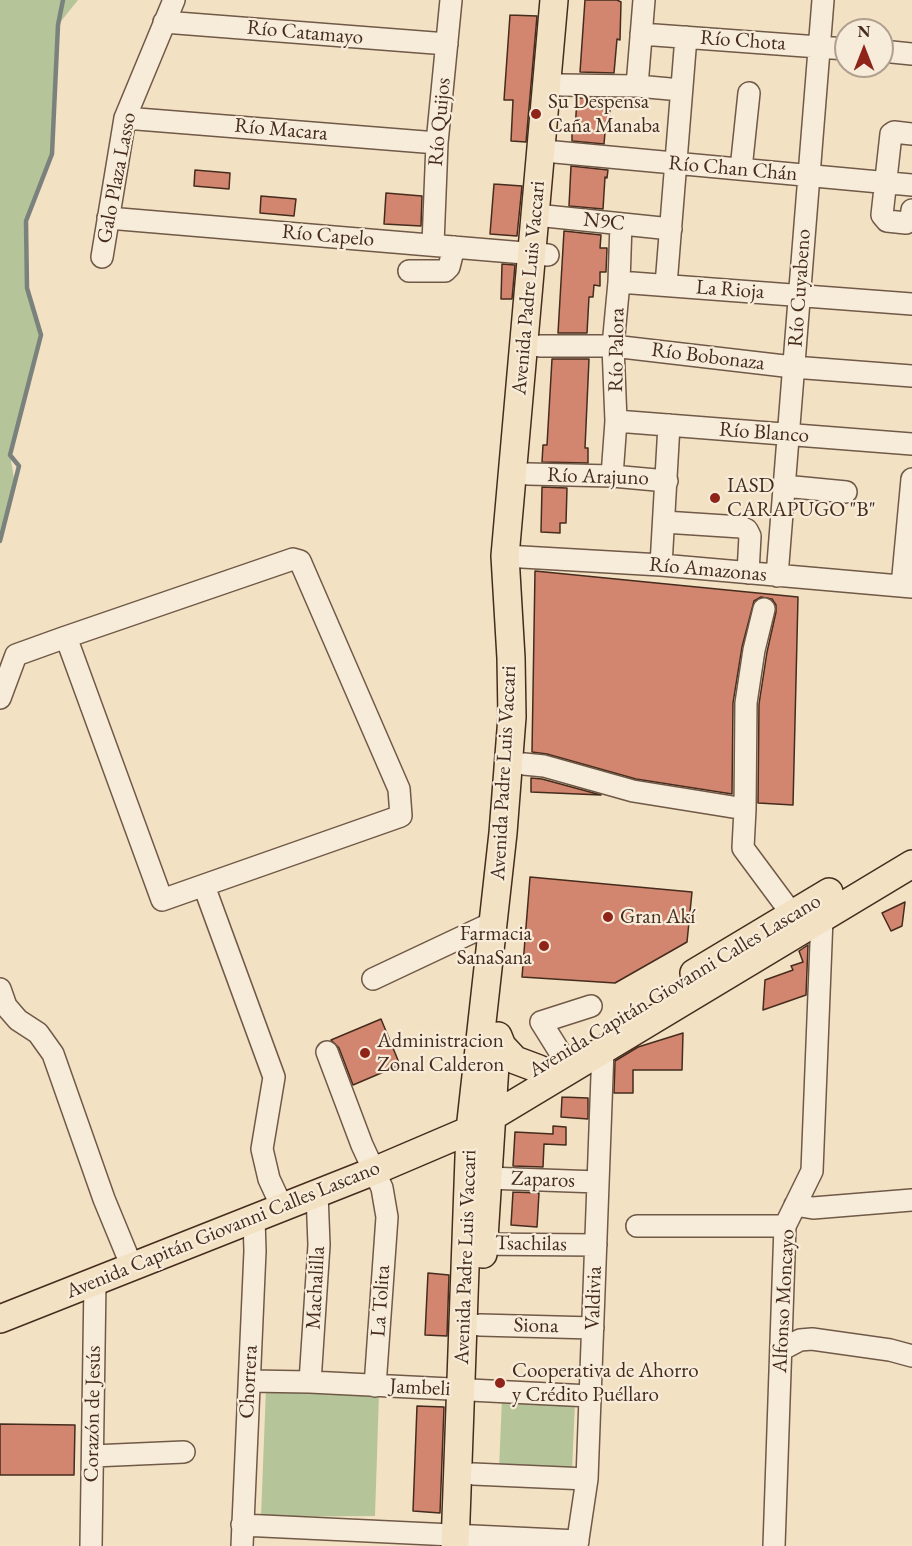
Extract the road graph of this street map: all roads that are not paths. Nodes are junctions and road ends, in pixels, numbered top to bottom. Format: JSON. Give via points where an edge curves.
{"nodes":[{"id":1,"x":174,"y":0,"type":"edge"},
{"id":2,"x":451,"y":0,"type":"edge"},
{"id":3,"x":554,"y":0,"type":"edge"},
{"id":4,"x":570,"y":0,"type":"edge"},
{"id":5,"x":644,"y":0,"type":"edge"},
{"id":6,"x":823,"y":0,"type":"edge"},
{"id":7,"x":164,"y":22,"type":"junction"},
{"id":8,"x":641,"y":34,"type":"junction"},
{"id":9,"x":686,"y":37,"type":"junction"},
{"id":10,"x":447,"y":44,"type":"junction"},
{"id":11,"x":819,"y":47,"type":"junction"},
{"id":12,"x":834,"y":48,"type":"edge"},
{"id":13,"x":894,"y":52,"type":"edge"},
{"id":14,"x":912,"y":54,"type":"edge"},
{"id":15,"x":561,"y":86,"type":"junction"},
{"id":16,"x":637,"y":86,"type":"junction"},
{"id":17,"x":681,"y":90,"type":"junction"},
{"id":18,"x":749,"y":93,"type":"dead end"},
{"id":19,"x":125,"y":118,"type":"junction"},
{"id":20,"x":912,"y":134,"type":"edge"},
{"id":21,"x":437,"y":142,"type":"junction"},
{"id":22,"x":555,"y":152,"type":"junction"},
{"id":23,"x":676,"y":163,"type":"junction"},
{"id":24,"x":741,"y":169,"type":"junction"},
{"id":25,"x":808,"y":175,"type":"junction"},
{"id":26,"x":885,"y":182,"type":"junction"},
{"id":27,"x":912,"y":185,"type":"edge"},
{"id":28,"x":912,"y":210,"type":"edge"},
{"id":29,"x":543,"y":216,"type":"junction"},
{"id":30,"x":108,"y":218,"type":"junction"},
{"id":31,"x":621,"y":224,"type":"junction"},
{"id":32,"x":671,"y":229,"type":"junction"},
{"id":33,"x":443,"y":246,"type":"junction"},
{"id":34,"x":541,"y":255,"type":"junction"},
{"id":35,"x":102,"y":257,"type":"dead end"},
{"id":36,"x":409,"y":271,"type":"dead end"},
{"id":37,"x":619,"y":282,"type":"junction"},
{"id":38,"x":666,"y":285,"type":"junction"},
{"id":39,"x":800,"y":296,"type":"junction"},
{"id":40,"x":912,"y":304,"type":"edge"},
{"id":41,"x":540,"y":346,"type":"junction"},
{"id":42,"x":613,"y":346,"type":"junction"},
{"id":43,"x":794,"y":367,"type":"junction"},
{"id":44,"x":912,"y":376,"type":"edge"},
{"id":45,"x":616,"y":421,"type":"junction"},
{"id":46,"x":669,"y":425,"type":"junction"},
{"id":47,"x":788,"y":434,"type":"junction"},
{"id":48,"x":912,"y":444,"type":"edge"},
{"id":49,"x":528,"y":474,"type":"junction"},
{"id":50,"x":612,"y":476,"type":"junction"},
{"id":51,"x":667,"y":481,"type":"junction"},
{"id":52,"x":784,"y":486,"type":"junction"},
{"id":53,"x":846,"y":492,"type":"dead end"},
{"id":54,"x":912,"y":492,"type":"edge"},
{"id":55,"x":664,"y":522,"type":"junction"},
{"id":56,"x":513,"y":556,"type":"junction"},
{"id":57,"x":661,"y":565,"type":"junction"},
{"id":58,"x":748,"y":573,"type":"junction"},
{"id":59,"x":777,"y":576,"type":"junction"},
{"id":60,"x":907,"y":586,"type":"edge"},
{"id":61,"x":764,"y":609,"type":"dead end"},
{"id":62,"x":66,"y":637,"type":"junction"},
{"id":63,"x":0,"y":698,"type":"edge"},
{"id":64,"x":524,"y":764,"type":"junction"},
{"id":65,"x":745,"y":808,"type":"junction"},
{"id":66,"x":912,"y":843,"type":"edge"},
{"id":67,"x":912,"y":864,"type":"edge"},
{"id":68,"x":204,"y":886,"type":"junction"},
{"id":69,"x":792,"y":914,"type":"junction"},
{"id":70,"x":822,"y":918,"type":"junction"},
{"id":71,"x":494,"y":922,"type":"junction"},
{"id":72,"x":373,"y":979,"type":"dead end"},
{"id":73,"x":0,"y":989,"type":"edge"},
{"id":74,"x":591,"y":1006,"type":"dead end"},
{"id":75,"x":498,"y":1035,"type":"junction"},
{"id":76,"x":603,"y":1049,"type":"junction"},
{"id":77,"x":327,"y":1052,"type":"dead end"},
{"id":78,"x":550,"y":1061,"type":"junction"},
{"id":79,"x":481,"y":1116,"type":"junction"},
{"id":80,"x":374,"y":1171,"type":"junction"},
{"id":81,"x":487,"y":1178,"type":"junction"},
{"id":82,"x":598,"y":1182,"type":"junction"},
{"id":83,"x":317,"y":1193,"type":"junction"},
{"id":84,"x":912,"y":1200,"type":"edge"},
{"id":85,"x":795,"y":1205,"type":"junction"},
{"id":86,"x":282,"y":1207,"type":"junction"},
{"id":87,"x":254,"y":1218,"type":"junction"},
{"id":88,"x":637,"y":1226,"type":"dead end"},
{"id":89,"x":785,"y":1226,"type":"junction"},
{"id":90,"x":475,"y":1244,"type":"junction"},
{"id":91,"x":596,"y":1245,"type":"junction"},
{"id":92,"x":132,"y":1267,"type":"junction"},
{"id":93,"x":95,"y":1282,"type":"junction"},
{"id":94,"x":0,"y":1319,"type":"edge"},
{"id":95,"x":480,"y":1325,"type":"junction"},
{"id":96,"x":593,"y":1328,"type":"junction"},
{"id":97,"x":781,"y":1350,"type":"junction"},
{"id":98,"x":912,"y":1356,"type":"edge"},
{"id":99,"x":250,"y":1381,"type":"junction"},
{"id":100,"x":310,"y":1382,"type":"junction"},
{"id":101,"x":375,"y":1386,"type":"junction"},
{"id":102,"x":469,"y":1391,"type":"junction"},
{"id":103,"x":590,"y":1396,"type":"junction"},
{"id":104,"x":184,"y":1452,"type":"dead end"},
{"id":105,"x":93,"y":1456,"type":"junction"},
{"id":106,"x":473,"y":1474,"type":"junction"},
{"id":107,"x":586,"y":1479,"type":"junction"},
{"id":108,"x":242,"y":1536,"type":"edge"},
{"id":109,"x":310,"y":1538,"type":"edge"},
{"id":110,"x":370,"y":1539,"type":"edge"},
{"id":111,"x":462,"y":1541,"type":"edge"},
{"id":112,"x":578,"y":1544,"type":"edge"},
{"id":113,"x":91,"y":1546,"type":"edge"},
{"id":114,"x":774,"y":1546,"type":"edge"}],
"edges":[{"from":1,"to":7,"type":"street","name":"Galo Plaza Lasso"},
{"from":2,"to":10,"type":"street","name":"Río Quijos"},
{"from":3,"to":29,"type":"main road","name":"Avenida Padre Luis Vaccari"},
{"from":4,"to":15,"type":"main road","name":"Avenida Padre Luis Vaccari"},
{"from":5,"to":8,"type":"street"},
{"from":6,"to":11,"type":"street","name":"Río Cuyabeno"},
{"from":7,"to":10,"type":"street","name":"Río Catamayo"},
{"from":7,"to":19,"type":"street","name":"Galo Plaza Lasso"},
{"from":8,"to":9,"type":"street","name":"Río Chota"},
{"from":8,"to":16,"type":"street"},
{"from":9,"to":11,"type":"street","name":"Río Chota"},
{"from":9,"to":17,"type":"street"},
{"from":10,"to":21,"type":"street","name":"Río Quijos"},
{"from":11,"to":12,"type":"street","name":"Río Chota"},
{"from":11,"to":25,"type":"street","name":"Río Cuyabeno"},
{"from":13,"to":14,"type":"street"},
{"from":15,"to":16,"type":"street"},
{"from":15,"to":22,"type":"main road","name":"Avenida Padre Luis Vaccari"},
{"from":16,"to":17,"type":"street"},
{"from":17,"to":23,"type":"street"},
{"from":18,"to":24,"type":"street"},
{"from":19,"to":21,"type":"street","name":"Río Macara"},
{"from":19,"to":30,"type":"street","name":"Galo Plaza Lasso"},
{"from":20,"to":26,"type":"street","via":[[891,134]]},
{"from":21,"to":33,"type":"street","name":"Río Quijos"},
{"from":22,"to":23,"type":"street","name":"Río Chan Chán"},
{"from":22,"to":29,"type":"main road","name":"Avenida Padre Luis Vaccari"},
{"from":23,"to":24,"type":"street","name":"Río Chan Chán"},
{"from":23,"to":32,"type":"street"},
{"from":24,"to":25,"type":"street","name":"Río Chan Chán"},
{"from":25,"to":26,"type":"street","name":"Río Chan Chán"},
{"from":25,"to":39,"type":"street","name":"Río Cuyabeno"},
{"from":26,"to":27,"type":"street","name":"Río Chan Chán"},
{"from":26,"to":28,"type":"street","via":[[884,219],[909,222]]},
{"from":29,"to":31,"type":"street","name":"N9C"},
{"from":29,"to":34,"type":"main road","name":"Avenida Padre Luis Vaccari"},
{"from":30,"to":33,"type":"street","name":"Río Capelo"},
{"from":30,"to":35,"type":"street","name":"Galo Plaza Lasso"},
{"from":31,"to":32,"type":"street","name":"N9C"},
{"from":31,"to":37,"type":"street","name":"Río Palora"},
{"from":32,"to":38,"type":"street"},
{"from":33,"to":34,"type":"street","name":"Río Capelo"},
{"from":33,"to":36,"type":"street","via":[[449,267],[445,271]]},
{"from":34,"to":41,"type":"main road","name":"Avenida Padre Luis Vaccari"},
{"from":34,"to":56,"type":"main road","name":"Avenida Padre Luis Vaccari"},
{"from":37,"to":38,"type":"street","name":"La Rioja"},
{"from":37,"to":42,"type":"street","name":"Río Palora"},
{"from":38,"to":39,"type":"street","name":"La Rioja"},
{"from":39,"to":40,"type":"street","name":"La Rioja"},
{"from":39,"to":43,"type":"street","name":"Río Cuyabeno"},
{"from":41,"to":42,"type":"street","name":"Río Bobonaza"},
{"from":41,"to":49,"type":"main road","name":"Avenida Padre Luis Vaccari"},
{"from":42,"to":43,"type":"street","name":"Río Bobonaza"},
{"from":42,"to":45,"type":"street","name":"Río Palora"},
{"from":43,"to":44,"type":"street","name":"Río Bobonaza"},
{"from":43,"to":47,"type":"street","name":"Río Cuyabeno"},
{"from":45,"to":46,"type":"street","name":"Río Blanco"},
{"from":45,"to":50,"type":"street","name":"Río Palora"},
{"from":46,"to":47,"type":"street","name":"Río Blanco"},
{"from":46,"to":51,"type":"street"},
{"from":47,"to":48,"type":"street","name":"Río Blanco"},
{"from":47,"to":52,"type":"street","name":"Río Cuyabeno"},
{"from":49,"to":50,"type":"street","name":"Río Arajuno"},
{"from":49,"to":56,"type":"main road","name":"Avenida Padre Luis Vaccari"},
{"from":50,"to":51,"type":"street","name":"Río Arajuno"},
{"from":51,"to":55,"type":"street"},
{"from":52,"to":53,"type":"street"},
{"from":52,"to":59,"type":"street","name":"Río Cuyabeno"},
{"from":54,"to":60,"type":"street"},
{"from":55,"to":57,"type":"street"},
{"from":55,"to":58,"type":"street","via":[[747,530]]},
{"from":56,"to":57,"type":"street","name":"Río Amazonas"},
{"from":56,"to":64,"type":"main road","name":"Avenida Padre Luis Vaccari","via":[[528,719]]},
{"from":56,"to":71,"type":"main road","name":"Avenida Padre Luis Vaccari","via":[[512,717]]},
{"from":57,"to":58,"type":"street","name":"Río Amazonas"},
{"from":58,"to":59,"type":"street","name":"Río Amazonas"},
{"from":59,"to":60,"type":"street","name":"Río Amazonas"},
{"from":61,"to":65,"type":"street","via":[[746,703]]},
{"from":62,"to":63,"type":"street","via":[[16,655]]},
{"from":62,"to":68,"type":"street","via":[[162,900]]},
{"from":62,"to":68,"type":"street","via":[[293,560],[300,561],[399,789],[401,816]]},
{"from":64,"to":65,"type":"street","via":[[633,791]]},
{"from":64,"to":75,"type":"main road","name":"Avenida Padre Luis Vaccari"},
{"from":65,"to":69,"type":"street","via":[[743,848]]},
{"from":66,"to":69,"type":"main road","name":"Avenida Capitán Giovanni Calles Lascano"},
{"from":67,"to":70,"type":"main road","name":"Avenida Capitán Giovanni Calles Lascano"},
{"from":68,"to":86,"type":"street","via":[[274,1077],[262,1149],[269,1179]]},
{"from":69,"to":78,"type":"main road","name":"Avenida Capitán Giovanni Calles Lascano"},
{"from":70,"to":76,"type":"main road","name":"Avenida Capitán Giovanni Calles Lascano"},
{"from":70,"to":85,"type":"street","name":"Alfonso Moncayo","via":[[812,1171]]},
{"from":71,"to":72,"type":"street"},
{"from":71,"to":79,"type":"main road","name":"Avenida Padre Luis Vaccari","via":[[481,1021]]},
{"from":73,"to":92,"type":"street","via":[[6,1006],[38,1033],[53,1054]]},
{"from":74,"to":78,"type":"street","via":[[533,1026],[551,1042]]},
{"from":75,"to":78,"type":"main road","via":[[515,1060]]},
{"from":75,"to":79,"type":"main road","name":"Avenida Padre Luis Vaccari"},
{"from":76,"to":79,"type":"main road","name":"Avenida Capitán Giovanni Calles Lascano"},
{"from":76,"to":82,"type":"street","name":"Valdivia"},
{"from":77,"to":80,"type":"street","name":"La Tolita"},
{"from":78,"to":79,"type":"main road","name":"Avenida Capitán Giovanni Calles Lascano"},
{"from":79,"to":80,"type":"main road","name":"Avenida Capitán Giovanni Calles Lascano","via":[[445,1140]]},
{"from":79,"to":81,"type":"main road","name":"Avenida Padre Luis Vaccari"},
{"from":79,"to":90,"type":"main road","name":"Avenida Padre Luis Vaccari"},
{"from":80,"to":83,"type":"main road","name":"Avenida Capitán Giovanni Calles Lascano"},
{"from":80,"to":101,"type":"street","name":"La Tolita","via":[[382,1188],[387,1217]]},
{"from":81,"to":82,"type":"street","name":"Zaparos"},
{"from":81,"to":90,"type":"main road","name":"Avenida Padre Luis Vaccari"},
{"from":82,"to":91,"type":"street","name":"Valdivia"},
{"from":83,"to":86,"type":"main road","name":"Avenida Capitán Giovanni Calles Lascano"},
{"from":83,"to":100,"type":"street","name":"Machalilla","via":[[319,1245]]},
{"from":84,"to":85,"type":"street","via":[[813,1208]]},
{"from":85,"to":89,"type":"street","name":"Alfonso Moncayo"},
{"from":86,"to":87,"type":"main road","name":"Avenida Capitán Giovanni Calles Lascano"},
{"from":87,"to":92,"type":"main road","name":"Avenida Capitán Giovanni Calles Lascano"},
{"from":87,"to":99,"type":"street","name":"Chorrera"},
{"from":88,"to":89,"type":"street"},
{"from":89,"to":97,"type":"street","name":"Alfonso Moncayo"},
{"from":90,"to":91,"type":"street","name":"Tsachilas"},
{"from":90,"to":95,"type":"main road","name":"Avenida Padre Luis Vaccari"},
{"from":90,"to":102,"type":"main road","name":"Avenida Padre Luis Vaccari"},
{"from":91,"to":96,"type":"street","name":"Valdivia"},
{"from":92,"to":93,"type":"main road","name":"Avenida Capitán Giovanni Calles Lascano"},
{"from":93,"to":94,"type":"main road","name":"Avenida Capitán Giovanni Calles Lascano"},
{"from":93,"to":105,"type":"street","name":"Corazón de Jesús"},
{"from":95,"to":96,"type":"street","name":"Siona"},
{"from":95,"to":102,"type":"main road","name":"Avenida Padre Luis Vaccari"},
{"from":96,"to":103,"type":"street","name":"Valdivia"},
{"from":97,"to":98,"type":"street","via":[[800,1340],[812,1339]]},
{"from":97,"to":114,"type":"street","name":"Alfonso Moncayo"},
{"from":99,"to":100,"type":"street","name":"Jambeli"},
{"from":99,"to":108,"type":"street","name":"Chorrera"},
{"from":100,"to":101,"type":"street","name":"Jambeli"},
{"from":101,"to":102,"type":"street","name":"Jambeli"},
{"from":102,"to":103,"type":"street","name":"Jambeli"},
{"from":102,"to":106,"type":"main road","name":"Avenida Padre Luis Vaccari"},
{"from":102,"to":111,"type":"main road","name":"Avenida Padre Luis Vaccari"},
{"from":103,"to":107,"type":"street","name":"Valdivia"},
{"from":104,"to":105,"type":"street"},
{"from":105,"to":113,"type":"street","name":"Corazón de Jesús"},
{"from":106,"to":107,"type":"street"},
{"from":106,"to":111,"type":"main road","name":"Avenida Padre Luis Vaccari"},
{"from":107,"to":112,"type":"street","name":"Valdivia"},
{"from":108,"to":109,"type":"street"},
{"from":109,"to":110,"type":"street"},
{"from":110,"to":111,"type":"street"},
{"from":111,"to":112,"type":"street"}]}
